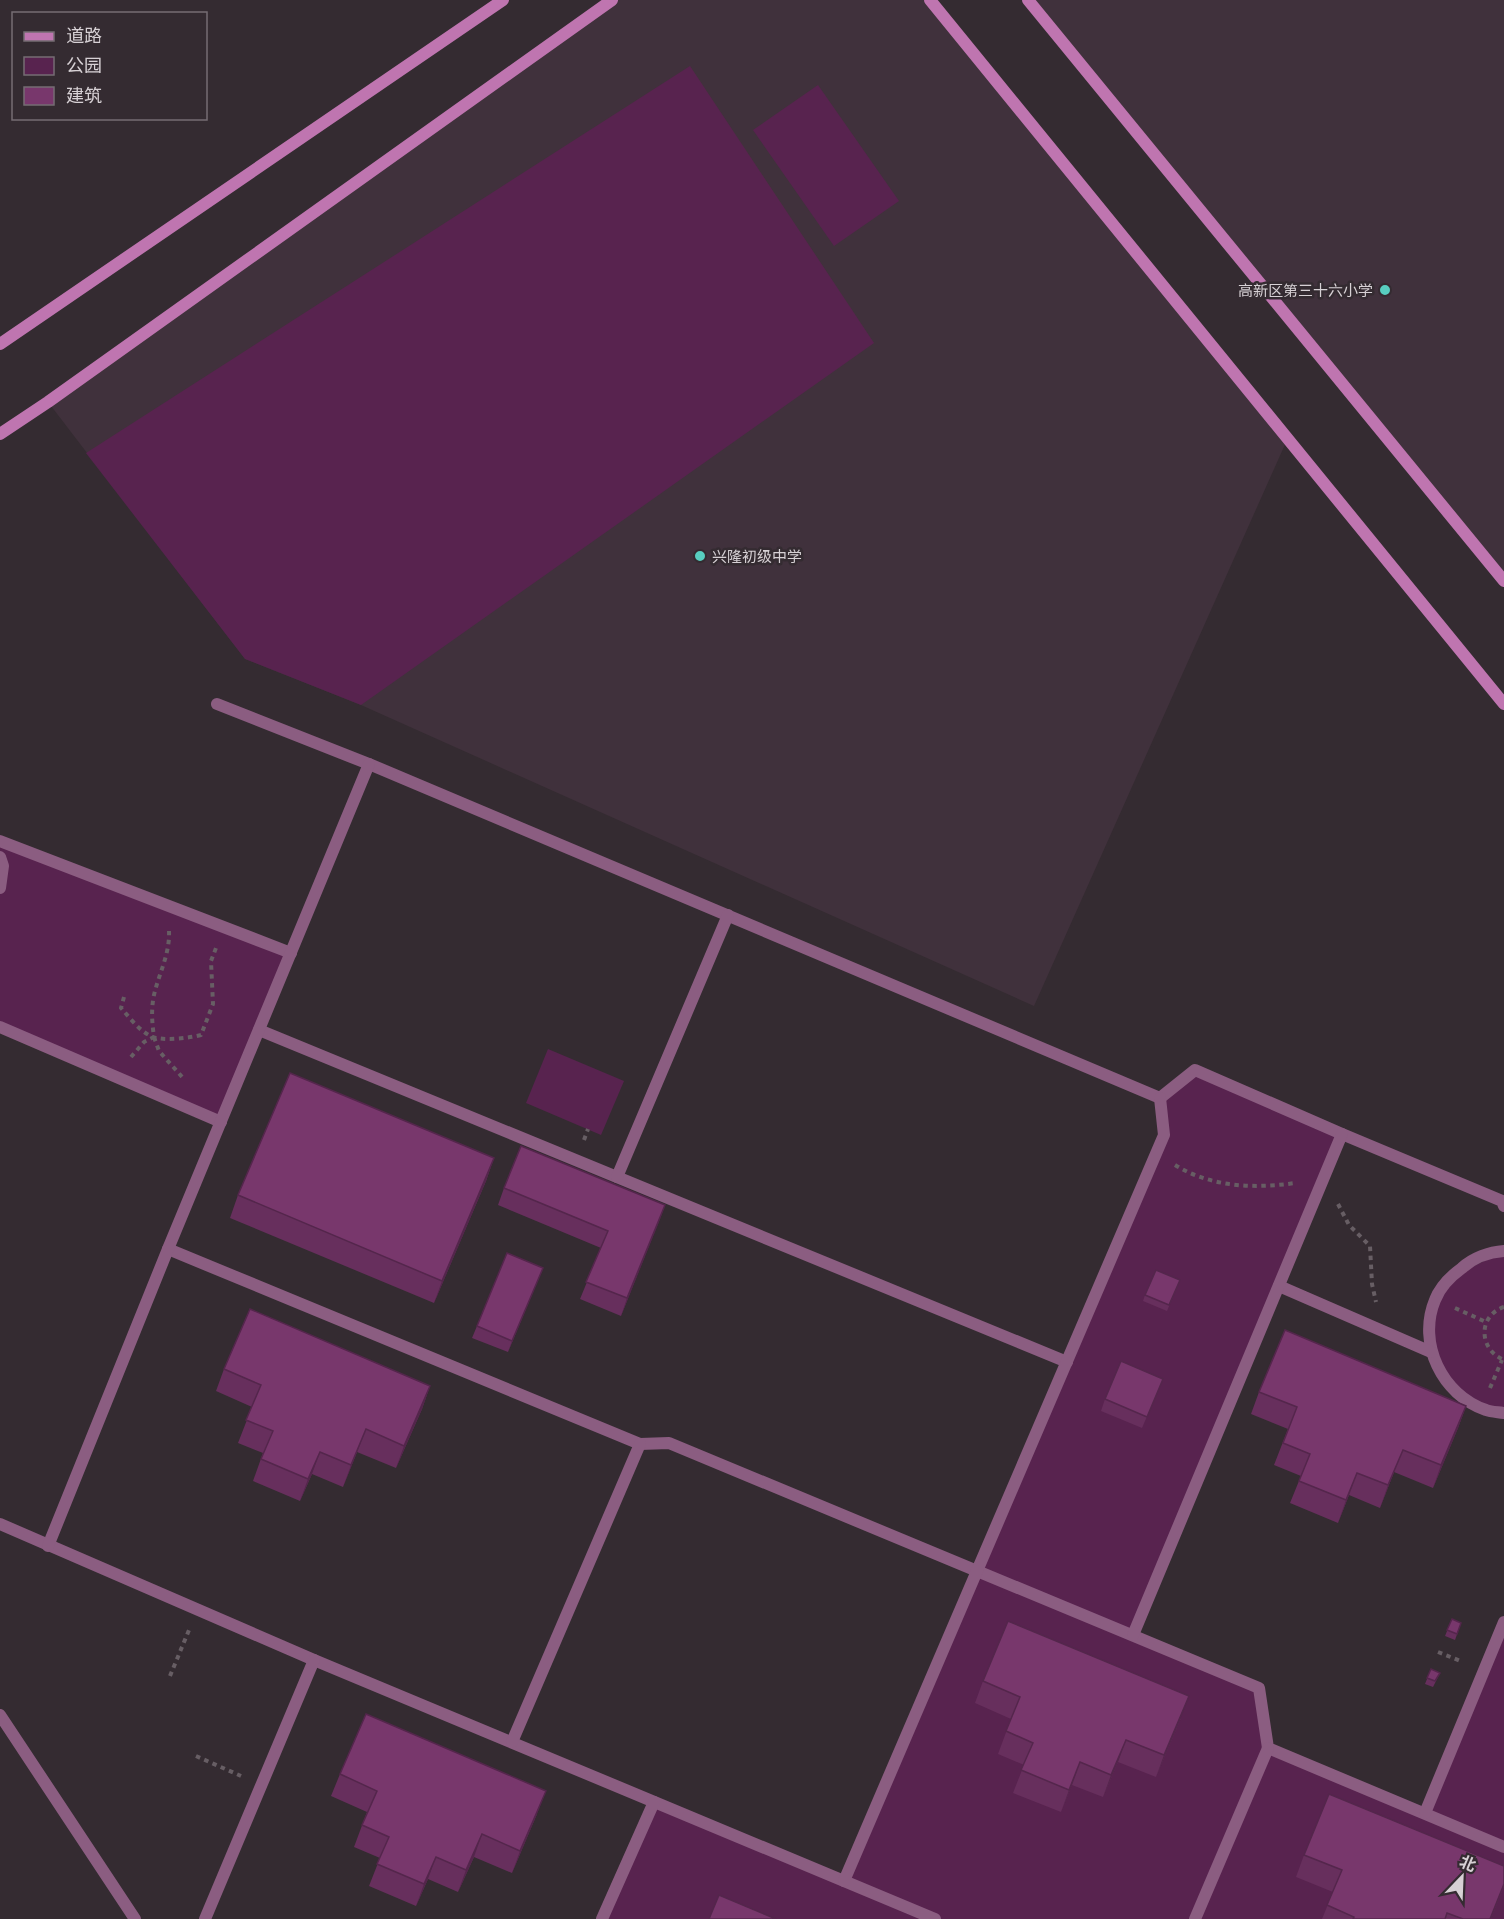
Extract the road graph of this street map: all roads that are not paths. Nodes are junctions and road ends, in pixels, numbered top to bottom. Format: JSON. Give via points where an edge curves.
{"nodes":[{"id":1,"x":503,"y":0,"type":"edge"},
{"id":2,"x":612,"y":0,"type":"edge"},
{"id":3,"x":930,"y":0,"type":"edge"},
{"id":4,"x":1028,"y":0,"type":"edge"},
{"id":5,"x":0,"y":344,"type":"edge"},
{"id":6,"x":0,"y":434,"type":"edge"},
{"id":7,"x":1504,"y":580,"type":"edge"},
{"id":8,"x":217,"y":704,"type":"dead end"},
{"id":9,"x":1504,"y":704,"type":"edge"},
{"id":10,"x":369,"y":764,"type":"junction"},
{"id":11,"x":0,"y":841,"type":"edge"},
{"id":12,"x":0,"y":857,"type":"edge"},
{"id":13,"x":0,"y":888,"type":"edge"},
{"id":14,"x":728,"y":915,"type":"junction"},
{"id":15,"x":291,"y":953,"type":"junction"},
{"id":16,"x":0,"y":1027,"type":"edge"},
{"id":17,"x":259,"y":1030,"type":"junction"},
{"id":18,"x":1160,"y":1098,"type":"junction"},
{"id":19,"x":221,"y":1122,"type":"junction"},
{"id":20,"x":1342,"y":1134,"type":"junction"},
{"id":21,"x":617,"y":1177,"type":"junction"},
{"id":22,"x":1504,"y":1206,"type":"edge"},
{"id":23,"x":168,"y":1249,"type":"junction"},
{"id":24,"x":1504,"y":1251,"type":"edge"},
{"id":25,"x":1279,"y":1287,"type":"junction"},
{"id":26,"x":1431,"y":1352,"type":"junction"},
{"id":27,"x":1067,"y":1362,"type":"junction"},
{"id":28,"x":1504,"y":1413,"type":"edge"},
{"id":29,"x":639,"y":1444,"type":"junction"},
{"id":30,"x":0,"y":1524,"type":"edge"},
{"id":31,"x":48,"y":1546,"type":"junction"},
{"id":32,"x":976,"y":1571,"type":"junction"},
{"id":33,"x":1504,"y":1622,"type":"edge"},
{"id":34,"x":1132,"y":1635,"type":"junction"},
{"id":35,"x":314,"y":1660,"type":"junction"},
{"id":36,"x":0,"y":1714,"type":"edge"},
{"id":37,"x":512,"y":1742,"type":"junction"},
{"id":38,"x":1268,"y":1748,"type":"junction"},
{"id":39,"x":654,"y":1802,"type":"junction"},
{"id":40,"x":1425,"y":1813,"type":"junction"},
{"id":41,"x":1504,"y":1847,"type":"edge"},
{"id":42,"x":844,"y":1881,"type":"junction"},
{"id":43,"x":135,"y":1919,"type":"edge"},
{"id":44,"x":205,"y":1919,"type":"edge"},
{"id":45,"x":602,"y":1919,"type":"edge"},
{"id":46,"x":935,"y":1919,"type":"edge"},
{"id":47,"x":1195,"y":1919,"type":"edge"}],
"edges":[{"from":1,"to":5,"type":"street"},
{"from":2,"to":6,"type":"street"},
{"from":3,"to":9,"type":"street"},
{"from":4,"to":7,"type":"street"},
{"from":8,"to":10,"type":"street"},
{"from":10,"to":14,"type":"street"},
{"from":10,"to":15,"type":"street"},
{"from":11,"to":15,"type":"street"},
{"from":12,"to":13,"type":"street"},
{"from":14,"to":18,"type":"street"},
{"from":14,"to":21,"type":"street"},
{"from":15,"to":17,"type":"street"},
{"from":16,"to":19,"type":"street"},
{"from":17,"to":19,"type":"street"},
{"from":17,"to":21,"type":"street"},
{"from":18,"to":20,"type":"street","via":[[1195,1070]]},
{"from":18,"to":27,"type":"street","via":[[1164,1135]]},
{"from":19,"to":23,"type":"street"},
{"from":20,"to":22,"type":"street","via":[[1502,1201]]},
{"from":20,"to":25,"type":"street"},
{"from":21,"to":27,"type":"street"},
{"from":23,"to":29,"type":"street"},
{"from":23,"to":31,"type":"street"},
{"from":24,"to":26,"type":"street","via":[[1470,1261],[1450,1278],[1435,1299],[1429,1325]]},
{"from":25,"to":26,"type":"street"},
{"from":25,"to":34,"type":"street"},
{"from":26,"to":28,"type":"street","via":[[1443,1377],[1461,1397],[1486,1410]]},
{"from":27,"to":32,"type":"street"},
{"from":29,"to":32,"type":"street","via":[[669,1443]]},
{"from":29,"to":37,"type":"street"},
{"from":30,"to":31,"type":"street"},
{"from":31,"to":35,"type":"street"},
{"from":32,"to":34,"type":"street"},
{"from":32,"to":42,"type":"street"},
{"from":33,"to":40,"type":"street"},
{"from":34,"to":38,"type":"street","via":[[1259,1688]]},
{"from":35,"to":37,"type":"street"},
{"from":35,"to":44,"type":"street"},
{"from":36,"to":43,"type":"street"},
{"from":37,"to":39,"type":"street"},
{"from":38,"to":40,"type":"street"},
{"from":38,"to":47,"type":"street"},
{"from":39,"to":42,"type":"street"},
{"from":39,"to":45,"type":"street"},
{"from":40,"to":41,"type":"street"},
{"from":42,"to":46,"type":"street"}]}
